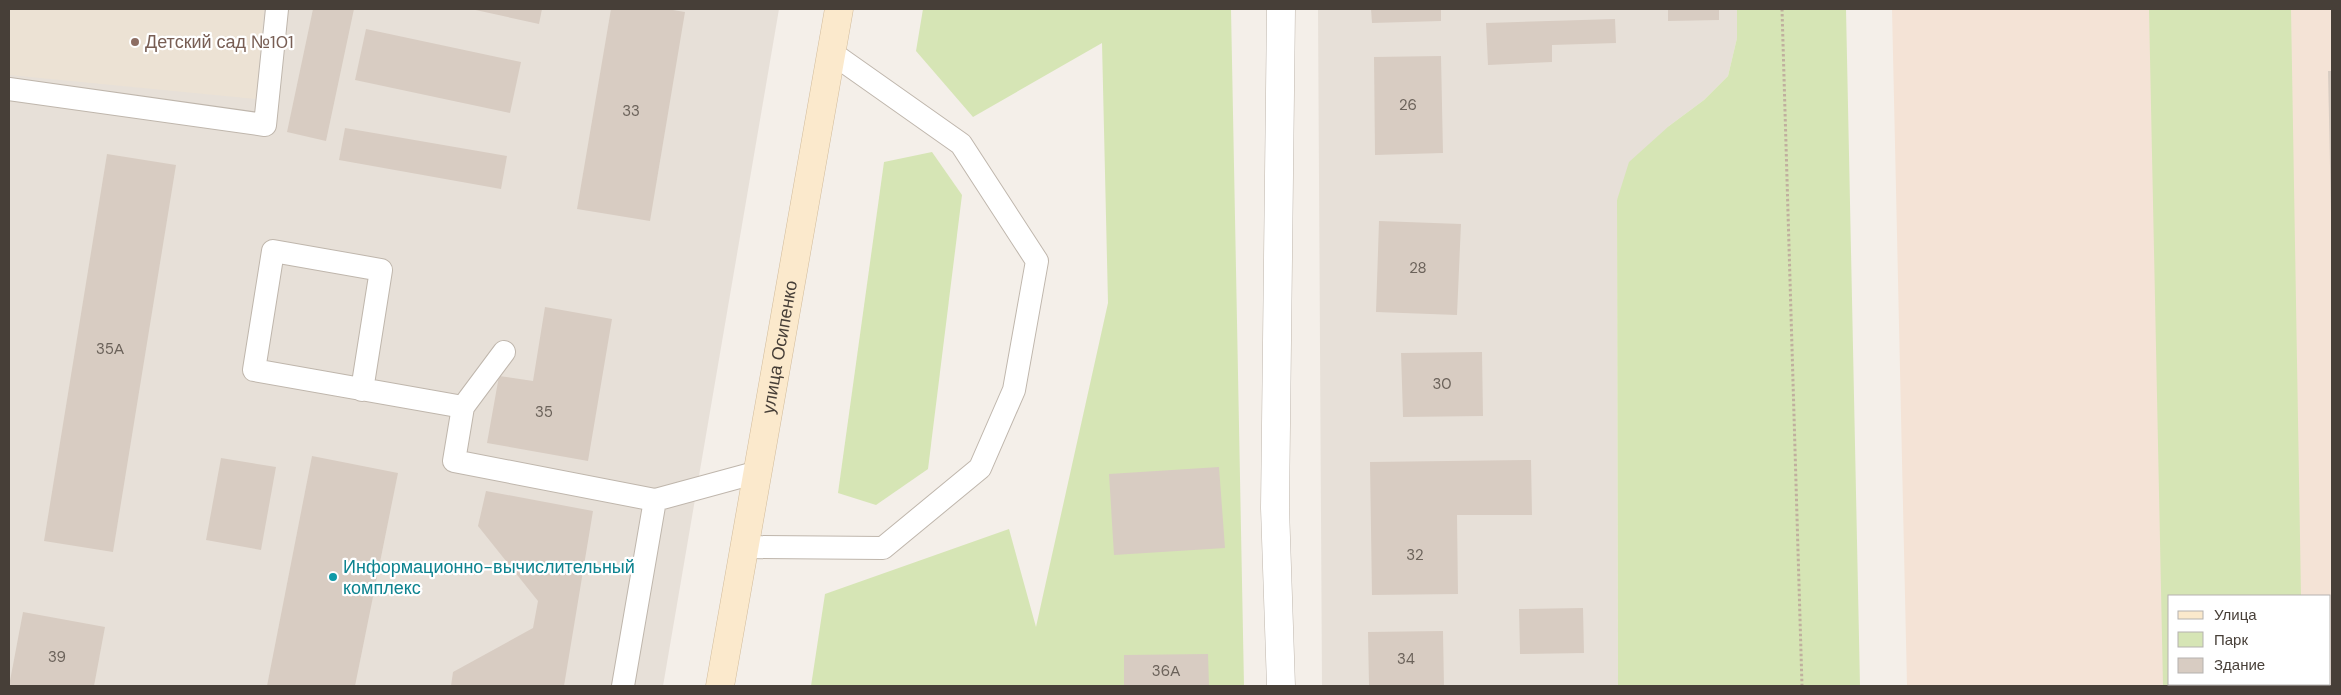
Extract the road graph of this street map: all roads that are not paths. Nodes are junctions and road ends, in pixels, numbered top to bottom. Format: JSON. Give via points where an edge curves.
{"nodes":[{"id":1,"x":277,"y":9,"type":"edge"},
{"id":2,"x":839,"y":9,"type":"edge"},
{"id":3,"x":1281,"y":9,"type":"edge"},
{"id":4,"x":832,"y":53,"type":"junction"},
{"id":5,"x":9,"y":89,"type":"edge"},
{"id":6,"x":504,"y":352,"type":"dead end"},
{"id":7,"x":362,"y":390,"type":"junction"},
{"id":8,"x":463,"y":408,"type":"junction"},
{"id":9,"x":758,"y":472,"type":"junction"},
{"id":10,"x":655,"y":500,"type":"junction"},
{"id":11,"x":745,"y":547,"type":"junction"},
{"id":12,"x":623,"y":686,"type":"edge"},
{"id":13,"x":720,"y":686,"type":"edge"},
{"id":14,"x":1281,"y":686,"type":"edge"}],
"edges":[{"from":1,"to":5,"type":"lane","via":[[265,126]]},
{"from":2,"to":4,"type":"main road","name":"улица Осипенко"},
{"from":3,"to":14,"type":"street","via":[[1276,508]]},
{"from":4,"to":9,"type":"main road","name":"улица Осипенко"},
{"from":4,"to":11,"type":"lane","via":[[961,144],[1037,261],[1014,390],[980,468],[883,548]]},
{"from":6,"to":8,"type":"lane"},
{"from":7,"to":7,"type":"lane","via":[[254,370],[273,251],[381,270]]},
{"from":7,"to":8,"type":"lane"},
{"from":8,"to":10,"type":"lane","via":[[454,461]]},
{"from":9,"to":10,"type":"lane"},
{"from":9,"to":11,"type":"main road","name":"улица Осипенко"},
{"from":10,"to":12,"type":"lane"},
{"from":11,"to":13,"type":"main road","name":"улица Осипенко"}]}
